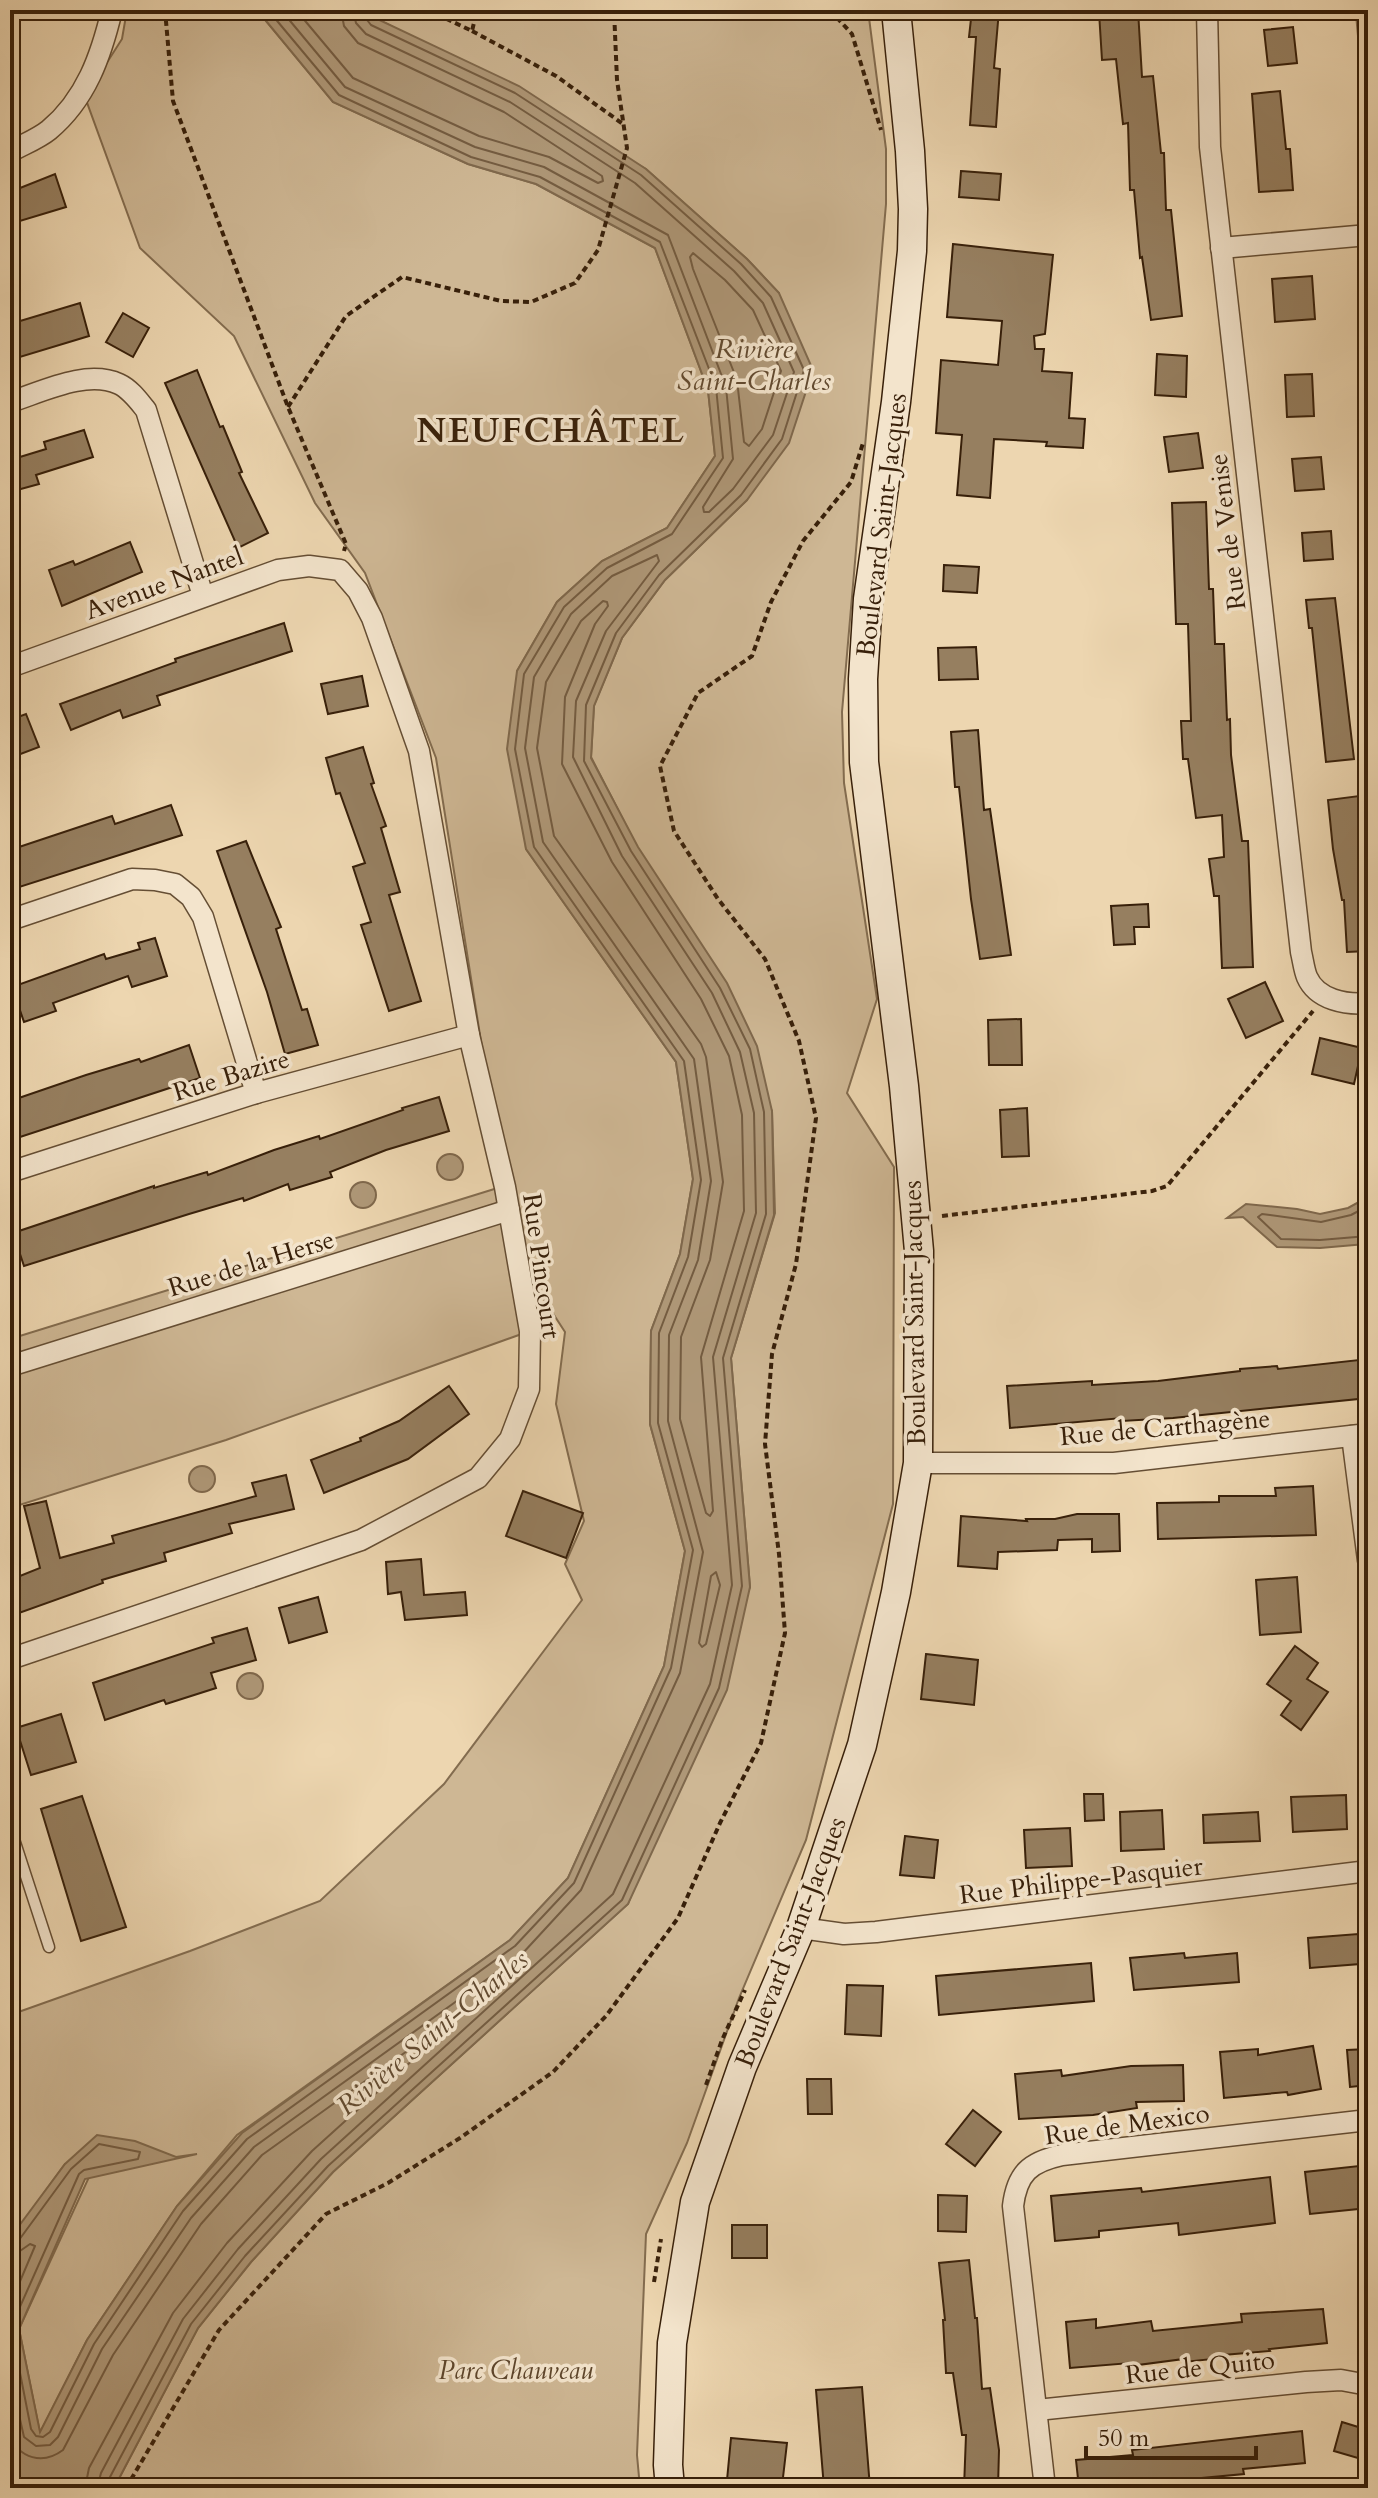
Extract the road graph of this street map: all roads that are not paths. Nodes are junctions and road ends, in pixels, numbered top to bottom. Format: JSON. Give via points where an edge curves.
{"nodes":[{"id":1,"x":112,"y":10,"type":"edge"},
{"id":2,"x":896,"y":10,"type":"edge"},
{"id":3,"x":1207,"y":10,"type":"edge"},
{"id":4,"x":10,"y":152,"type":"edge"},
{"id":5,"x":1368,"y":235,"type":"edge"},
{"id":6,"x":1221,"y":248,"type":"junction"},
{"id":7,"x":10,"y":402,"type":"edge"},
{"id":8,"x":340,"y":570,"type":"joint"},
{"id":9,"x":203,"y":596,"type":"junction"},
{"id":10,"x":10,"y":667,"type":"edge"},
{"id":11,"x":10,"y":920,"type":"edge"},
{"id":12,"x":1368,"y":1003,"type":"edge"},
{"id":13,"x":469,"y":1035,"type":"junction"},
{"id":14,"x":256,"y":1093,"type":"junction"},
{"id":15,"x":10,"y":1172,"type":"edge"},
{"id":16,"x":509,"y":1210,"type":"junction"},
{"id":17,"x":10,"y":1366,"type":"edge"},
{"id":18,"x":1360,"y":1435,"type":"edge"},
{"id":19,"x":918,"y":1463,"type":"junction"},
{"id":20,"x":1368,"y":1560,"type":"edge"},
{"id":21,"x":10,"y":1659,"type":"edge"},
{"id":22,"x":10,"y":1827,"type":"edge"},
{"id":23,"x":1368,"y":1871,"type":"edge"},
{"id":24,"x":801,"y":1928,"type":"junction"},
{"id":25,"x":49,"y":1947,"type":"dead end"},
{"id":26,"x":1368,"y":2120,"type":"edge"},
{"id":27,"x":1368,"y":2385,"type":"edge"},
{"id":28,"x":1037,"y":2410,"type":"junction"},
{"id":29,"x":670,"y":2488,"type":"edge"},
{"id":30,"x":1045,"y":2488,"type":"edge"}],
"edges":[{"from":1,"to":4,"type":"street","via":[[103,47],[80,97],[47,132]]},
{"from":2,"to":19,"type":"street","name":"Boulevard Saint-Jacques","via":[[910,151],[912,251],[868,599],[864,762],[919,1251]]},
{"from":3,"to":6,"type":"street","name":"Rue de Venise","via":[[1210,147]]},
{"from":5,"to":6,"type":"street"},
{"from":6,"to":12,"type":"street","name":"Rue de Venise","via":[[1301,952],[1307,978],[1320,994]]},
{"from":7,"to":9,"type":"street","via":[[79,381],[119,384],[133,394],[146,410]]},
{"from":8,"to":9,"type":"street","name":"Avenue Nantel","via":[[278,570]]},
{"from":8,"to":13,"type":"street","name":"Rue Pincourt","via":[[372,618],[419,751]]},
{"from":9,"to":10,"type":"street","name":"Avenue Nantel"},
{"from":11,"to":14,"type":"street","via":[[132,879],[175,884],[203,917]]},
{"from":13,"to":14,"type":"street","name":"Rue Bazire"},
{"from":13,"to":16,"type":"street","name":"Rue Pincourt"},
{"from":14,"to":15,"type":"street","name":"Rue Bazire"},
{"from":16,"to":17,"type":"street","name":"Rue de la Herse"},
{"from":16,"to":21,"type":"street","name":"Rue Pincourt","via":[[530,1331],[529,1389],[510,1439],[478,1478],[361,1540]]},
{"from":18,"to":19,"type":"street","name":"Rue de Carthagène","via":[[1114,1463]]},
{"from":18,"to":20,"type":"street"},
{"from":19,"to":24,"type":"street","name":"Boulevard Saint-Jacques","via":[[862,1745]]},
{"from":22,"to":25,"type":"lane"},
{"from":23,"to":24,"type":"street","name":"Rue Philippe-Pasquier","via":[[876,1932]]},
{"from":24,"to":29,"type":"street","name":"Boulevard Saint-Jacques","via":[[742,2067],[695,2202],[672,2343]]},
{"from":26,"to":28,"type":"street","name":"Rue de Mexico","via":[[1062,2155],[1041,2160],[1025,2172],[1015,2187],[1013,2206]]},
{"from":27,"to":28,"type":"street","name":"Rue de Quito","via":[[1306,2382]]},
{"from":28,"to":30,"type":"street","name":"Rue de Mexico"}]}
